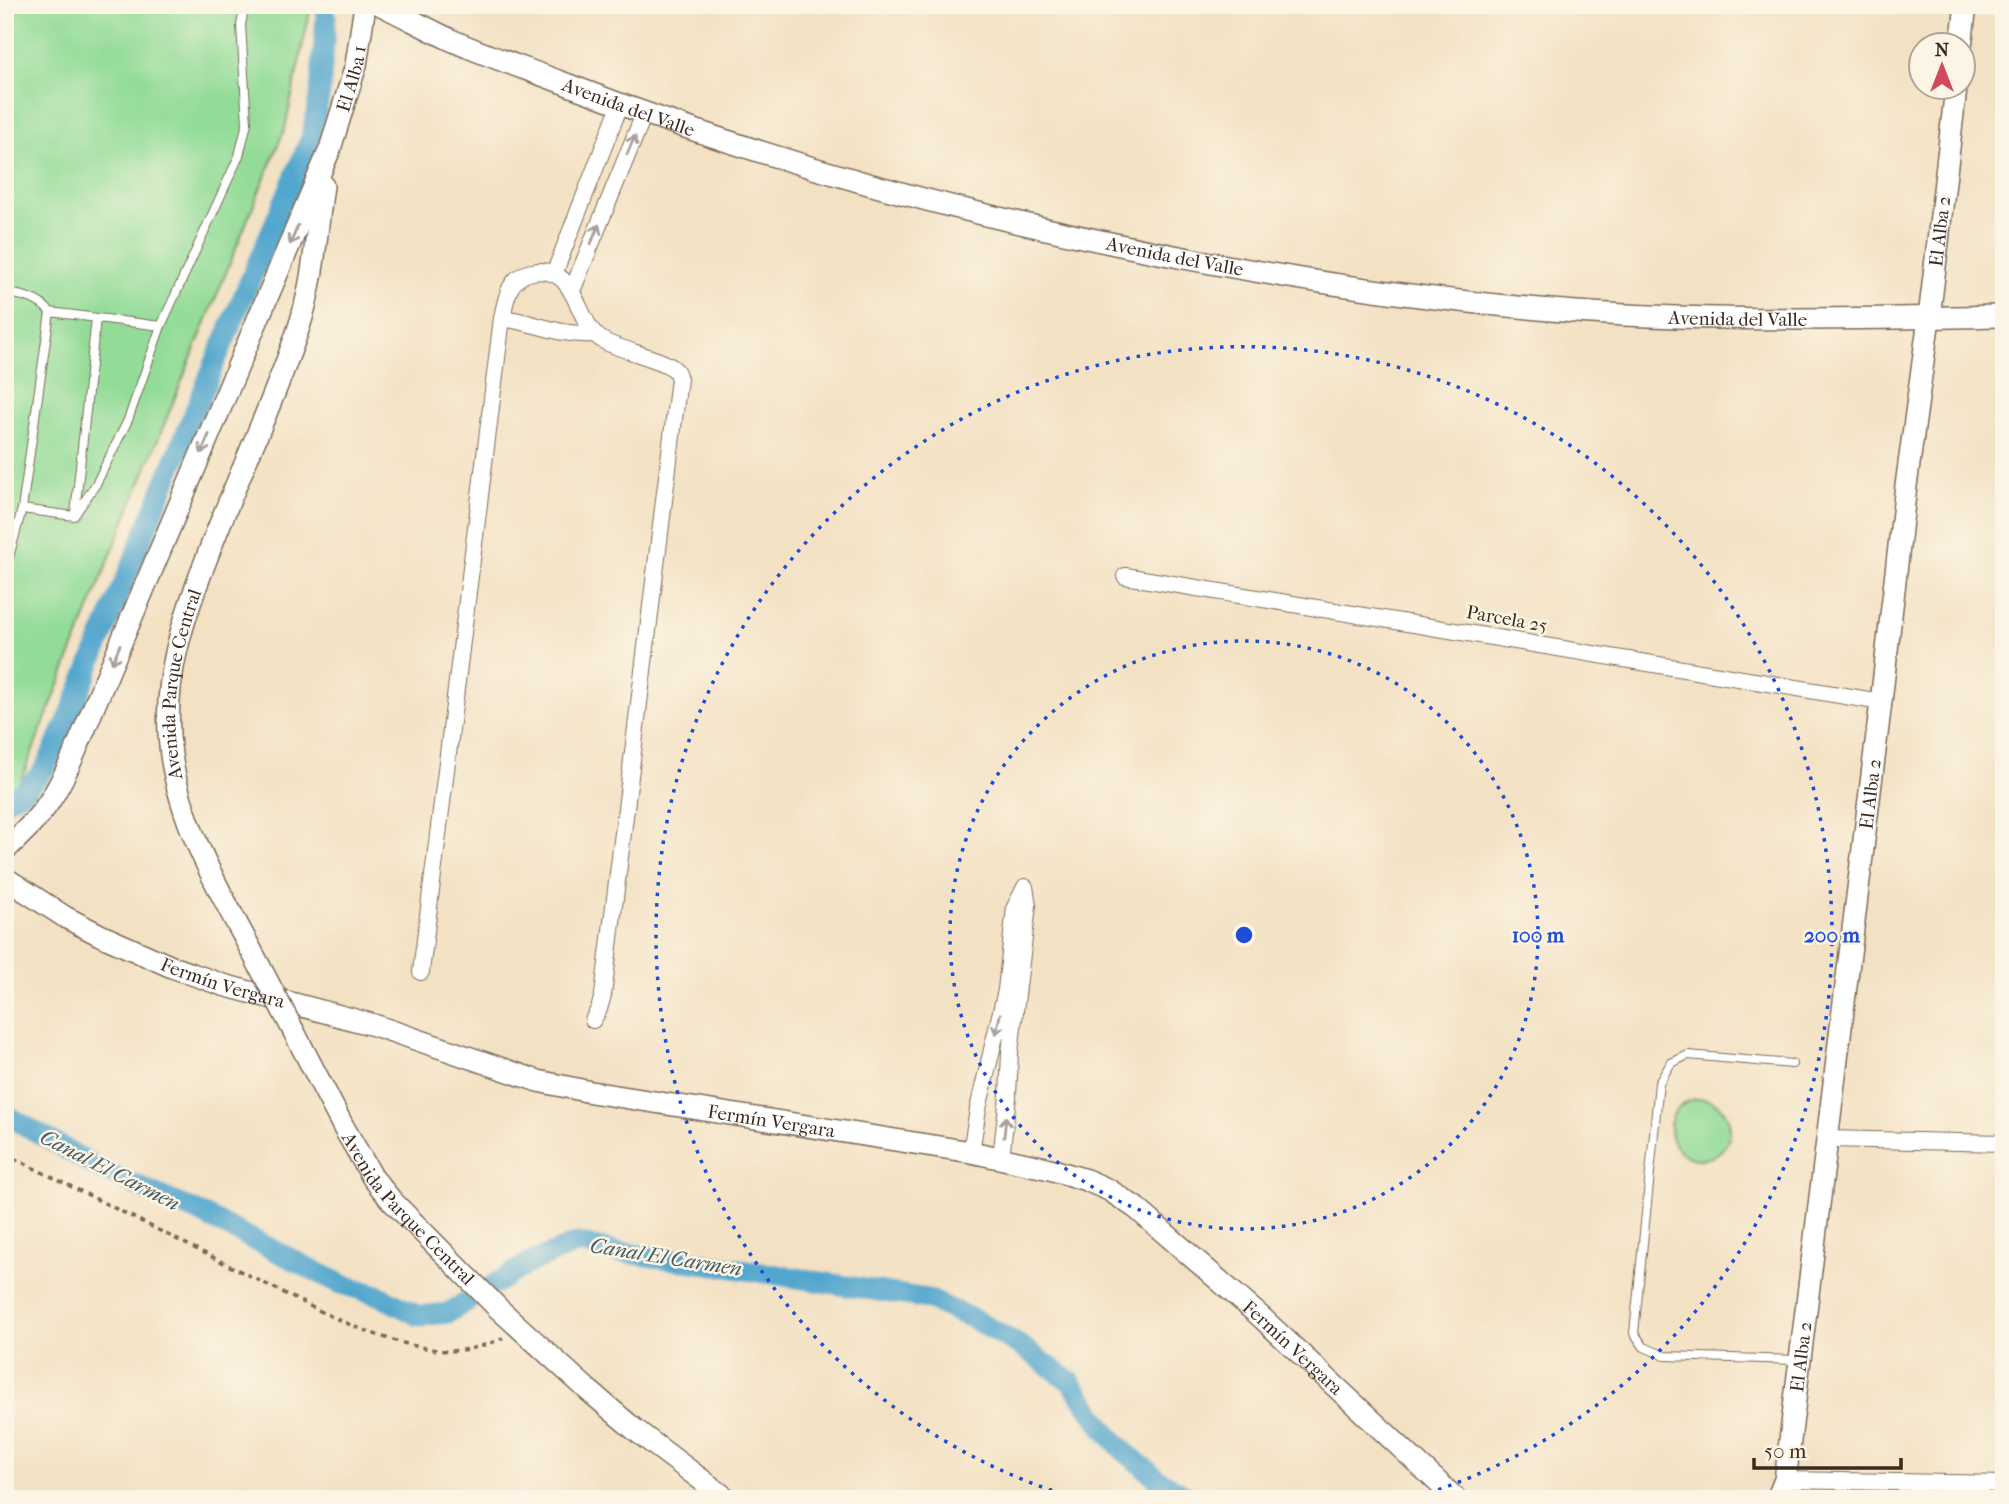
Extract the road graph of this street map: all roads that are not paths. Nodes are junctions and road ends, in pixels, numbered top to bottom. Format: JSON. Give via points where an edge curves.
{"nodes":[{"id":1,"x":245,"y":5,"type":"edge"},
{"id":2,"x":365,"y":5,"type":"edge"},
{"id":3,"x":381,"y":5,"type":"edge"},
{"id":4,"x":1966,"y":5,"type":"edge"},
{"id":5,"x":1963,"y":32,"type":"edge"},
{"id":6,"x":1954,"y":102,"type":"edge"},
{"id":7,"x":620,"y":105,"type":"junction"},
{"id":8,"x":644,"y":114,"type":"junction"},
{"id":9,"x":330,"y":149,"type":"junction"},
{"id":10,"x":554,"y":274,"type":"junction"},
{"id":11,"x":572,"y":291,"type":"junction"},
{"id":12,"x":5,"y":293,"type":"edge"},
{"id":13,"x":50,"y":312,"type":"junction"},
{"id":14,"x":2004,"y":316,"type":"edge"},
{"id":15,"x":96,"y":318,"type":"junction"},
{"id":16,"x":502,"y":318,"type":"junction"},
{"id":17,"x":1929,"y":318,"type":"junction"},
{"id":18,"x":161,"y":326,"type":"junction"},
{"id":19,"x":593,"y":334,"type":"junction"},
{"id":20,"x":22,"y":509,"type":"junction"},
{"id":21,"x":74,"y":516,"type":"junction"},
{"id":22,"x":5,"y":572,"type":"edge"},
{"id":23,"x":1125,"y":576,"type":"dead end"},
{"id":24,"x":1881,"y":702,"type":"junction"},
{"id":25,"x":5,"y":850,"type":"edge"},
{"id":26,"x":5,"y":878,"type":"edge"},
{"id":27,"x":421,"y":972,"type":"dead end"},
{"id":28,"x":593,"y":1020,"type":"dead end"},
{"id":29,"x":1792,"y":1064,"type":"dead end"},
{"id":30,"x":1827,"y":1139,"type":"junction"},
{"id":31,"x":2004,"y":1143,"type":"edge"},
{"id":32,"x":971,"y":1152,"type":"junction"},
{"id":33,"x":1001,"y":1158,"type":"junction"},
{"id":34,"x":1800,"y":1360,"type":"junction"},
{"id":35,"x":2004,"y":1484,"type":"edge"},
{"id":36,"x":1781,"y":1489,"type":"edge"},
{"id":37,"x":727,"y":1499,"type":"edge"},
{"id":38,"x":1456,"y":1499,"type":"edge"}],
"edges":[{"from":1,"to":18,"type":"lane","via":[[241,24],[247,123],[239,156]]},
{"from":2,"to":9,"type":"street","name":"El Alba 1","via":[[356,65]]},
{"from":3,"to":7,"type":"street","name":"Avenida del Valle","via":[[452,40]]},
{"from":4,"to":5,"type":"street"},
{"from":6,"to":17,"type":"street","name":"El Alba 2"},
{"from":7,"to":8,"type":"street","name":"Avenida del Valle"},
{"from":7,"to":10,"type":"street"},
{"from":11,"to":8,"type":"street","one_way":true},
{"from":8,"to":17,"type":"street","name":"Avenida del Valle","via":[[901,194],[1130,248],[1294,278],[1579,312],[1747,319]]},
{"from":9,"to":25,"type":"street","one_way":true,"via":[[66,771],[48,803]]},
{"from":9,"to":37,"type":"street","name":"Avenida Parque Central","bridge":true,"via":[[300,326],[193,594],[174,656],[168,714],[171,757],[187,817],[344,1128],[391,1201],[519,1329],[634,1429]]},
{"from":10,"to":11,"type":"street"},
{"from":10,"to":16,"type":"street","via":[[535,271],[514,281]]},
{"from":11,"to":19,"type":"street"},
{"from":12,"to":13,"type":"lane","via":[[36,300]]},
{"from":13,"to":15,"type":"lane"},
{"from":13,"to":20,"type":"lane"},
{"from":14,"to":17,"type":"street","name":"Avenida del Valle"},
{"from":15,"to":18,"type":"lane"},
{"from":15,"to":21,"type":"lane"},
{"from":16,"to":19,"type":"street","via":[[564,334]]},
{"from":16,"to":27,"type":"street"},
{"from":17,"to":24,"type":"street","name":"El Alba 2"},
{"from":18,"to":21,"type":"lane","via":[[128,420]]},
{"from":19,"to":28,"type":"street","via":[[668,366],[679,379],[603,995]]},
{"from":20,"to":21,"type":"lane"},
{"from":20,"to":22,"type":"lane"},
{"from":23,"to":24,"type":"street","name":"Parcela 25"},
{"from":24,"to":30,"type":"street","name":"El Alba 2"},
{"from":26,"to":32,"type":"street","name":"Fermín Vergara","via":[[65,917],[172,967],[374,1025],[538,1081]]},
{"from":29,"to":34,"type":"lane","via":[[1688,1055],[1671,1063],[1659,1083],[1634,1333],[1644,1347],[1665,1356]]},
{"from":30,"to":31,"type":"street"},
{"from":30,"to":34,"type":"street","name":"El Alba 2"},
{"from":32,"to":33,"type":"street","name":"Fermín Vergara"},
{"from":33,"to":32,"type":"street","one_way":true,"via":[[1028,905],[1026,887],[1014,907],[1006,990]]},
{"from":33,"to":38,"type":"street","name":"Fermín Vergara","via":[[1086,1180],[1136,1208]]},
{"from":34,"to":36,"type":"street","name":"El Alba 2"},
{"from":35,"to":36,"type":"street"}]}
